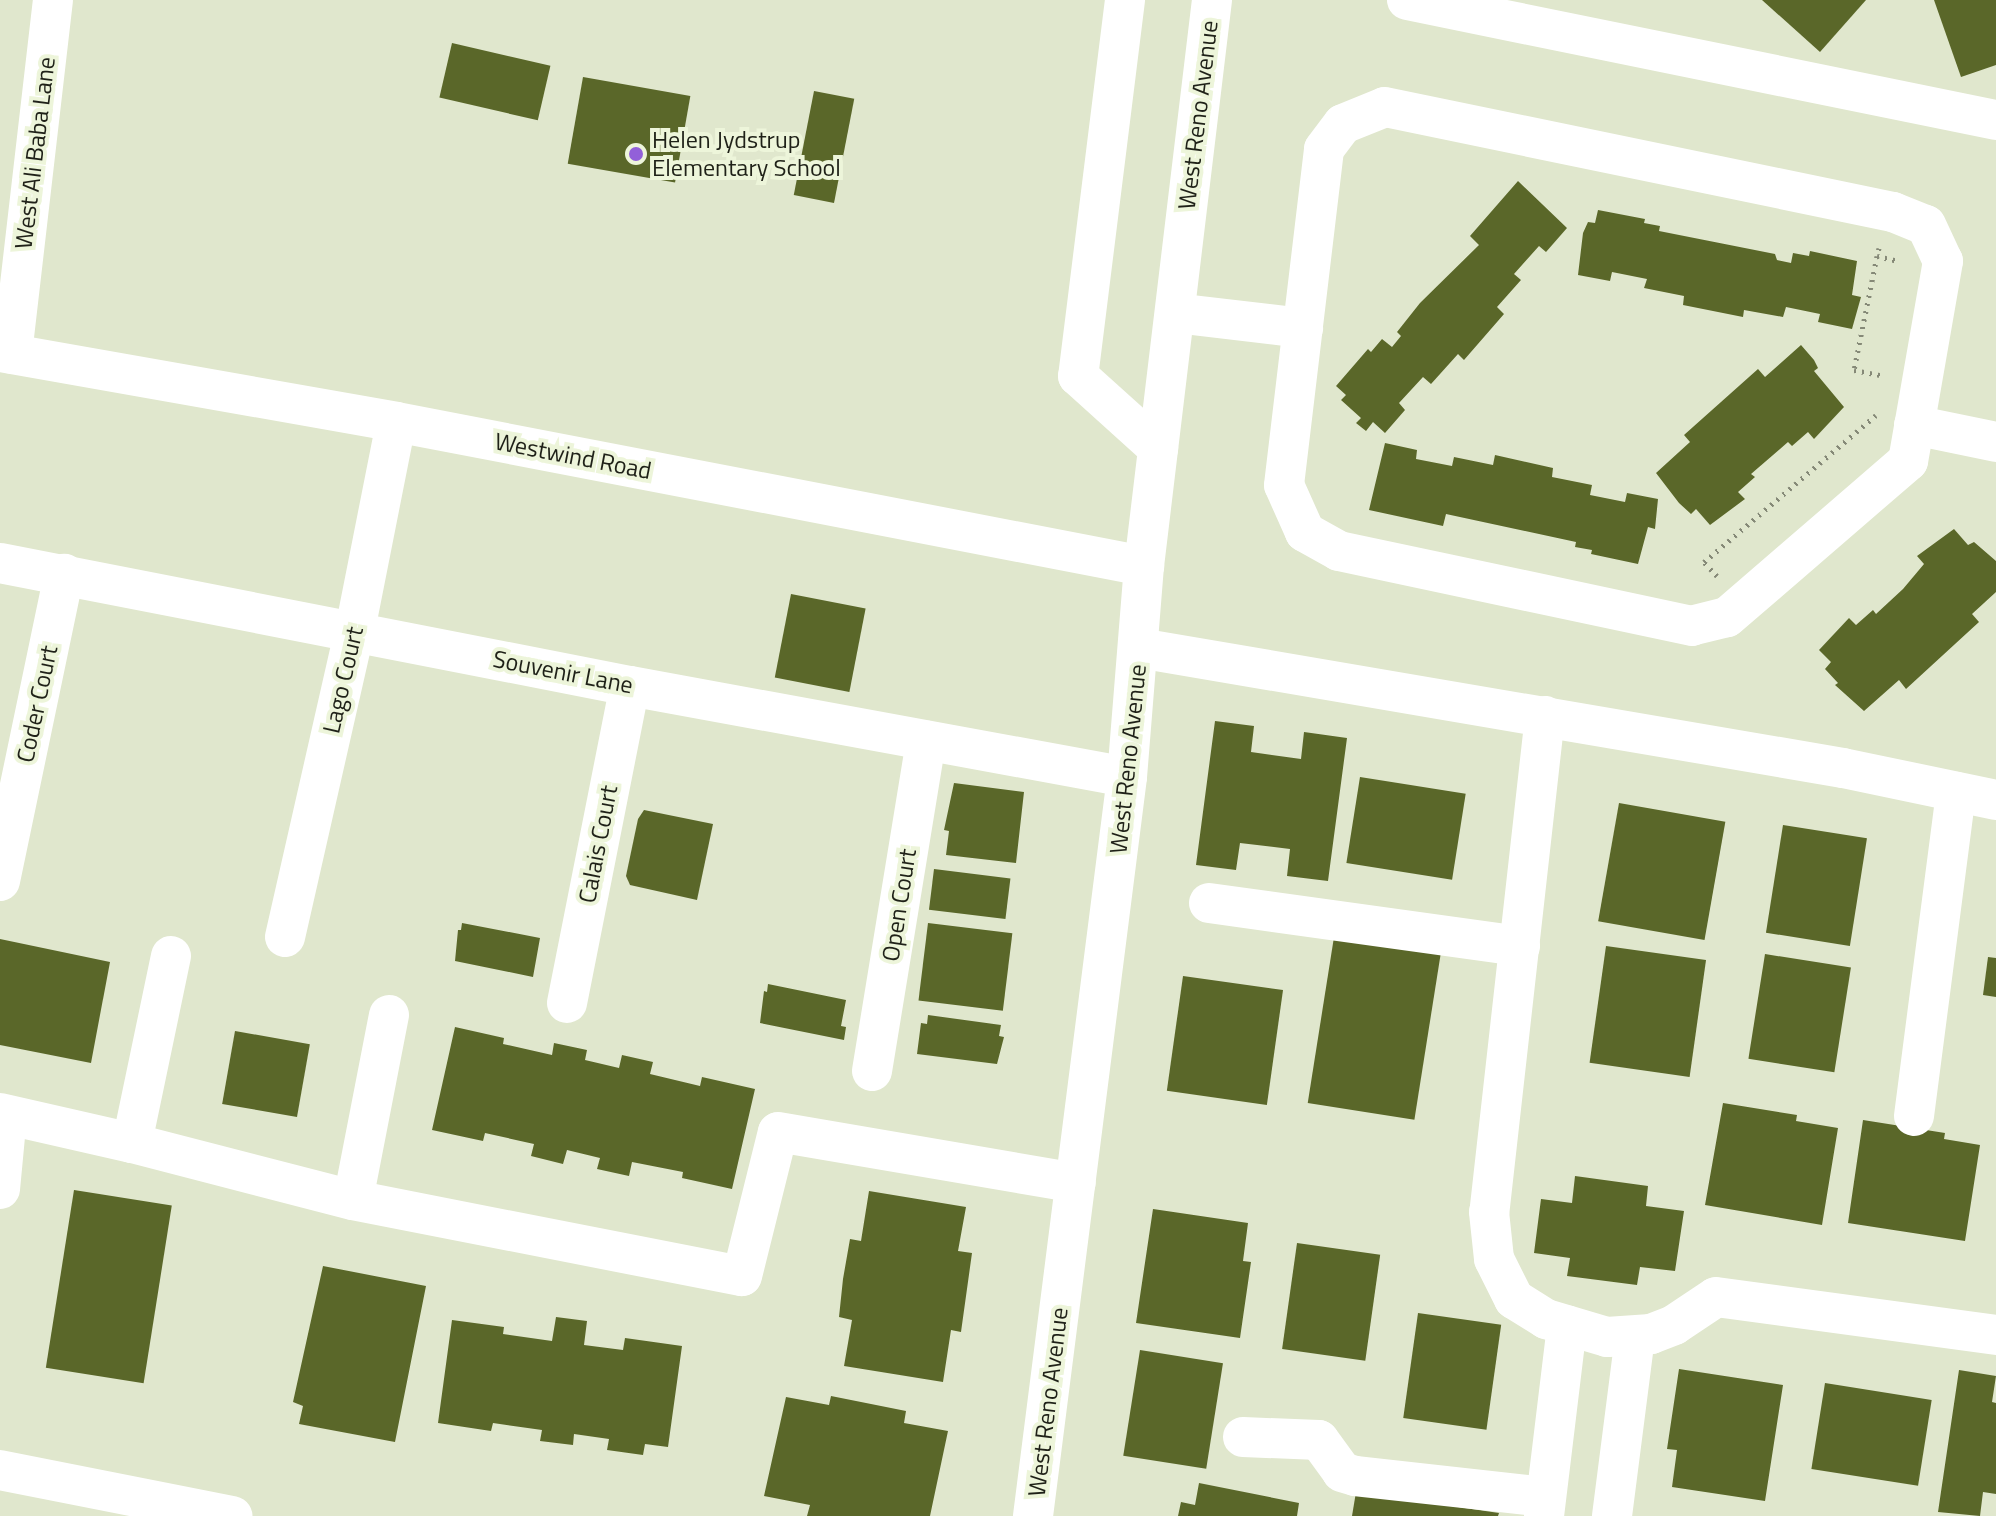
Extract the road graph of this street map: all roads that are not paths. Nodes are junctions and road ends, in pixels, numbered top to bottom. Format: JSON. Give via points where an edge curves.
{"nodes":[{"id":1,"x":53,"y":0,"type":"edge"},
{"id":2,"x":1125,"y":0,"type":"edge"},
{"id":3,"x":1212,"y":0,"type":"edge"},
{"id":4,"x":1407,"y":0,"type":"edge"},
{"id":5,"x":1996,"y":120,"type":"edge"},
{"id":6,"x":1175,"y":313,"type":"junction"},
{"id":7,"x":1303,"y":328,"type":"junction"},
{"id":8,"x":6,"y":353,"type":"edge"},
{"id":9,"x":1897,"y":418,"type":"junction"},
{"id":10,"x":396,"y":422,"type":"junction"},
{"id":11,"x":1996,"y":442,"type":"edge"},
{"id":12,"x":1158,"y":448,"type":"junction"},
{"id":13,"x":0,"y":563,"type":"edge"},
{"id":14,"x":1144,"y":566,"type":"junction"},
{"id":15,"x":64,"y":574,"type":"junction"},
{"id":16,"x":355,"y":630,"type":"junction"},
{"id":17,"x":1139,"y":648,"type":"junction"},
{"id":18,"x":630,"y":686,"type":"junction"},
{"id":19,"x":1545,"y":716,"type":"junction"},
{"id":20,"x":926,"y":740,"type":"junction"},
{"id":21,"x":1127,"y":777,"type":"junction"},
{"id":22,"x":1956,"y":792,"type":"junction"},
{"id":23,"x":1996,"y":800,"type":"edge"},
{"id":24,"x":0,"y":881,"type":"edge"},
{"id":25,"x":1209,"y":903,"type":"dead end"},
{"id":26,"x":285,"y":937,"type":"dead end"},
{"id":27,"x":1520,"y":946,"type":"junction"},
{"id":28,"x":171,"y":956,"type":"dead end"},
{"id":29,"x":567,"y":1003,"type":"dead end"},
{"id":30,"x":389,"y":1015,"type":"dead end"},
{"id":31,"x":872,"y":1071,"type":"dead end"},
{"id":32,"x":4,"y":1114,"type":"edge"},
{"id":33,"x":1914,"y":1116,"type":"dead end"},
{"id":34,"x":132,"y":1143,"type":"junction"},
{"id":35,"x":1076,"y":1183,"type":"junction"},
{"id":36,"x":0,"y":1189,"type":"edge"},
{"id":37,"x":353,"y":1200,"type":"junction"},
{"id":38,"x":1567,"y":1325,"type":"junction"},
{"id":39,"x":1996,"y":1335,"type":"edge"},
{"id":40,"x":1635,"y":1336,"type":"junction"},
{"id":41,"x":1243,"y":1437,"type":"dead end"},
{"id":42,"x":0,"y":1470,"type":"edge"},
{"id":43,"x":1545,"y":1506,"type":"edge"},
{"id":44,"x":232,"y":1516,"type":"edge"},
{"id":45,"x":1033,"y":1516,"type":"edge"},
{"id":46,"x":1612,"y":1516,"type":"edge"}],
"edges":[{"from":1,"to":8,"type":"street","name":"West Ali Baba Lane"},
{"from":2,"to":12,"type":"street","via":[[1078,376]]},
{"from":3,"to":6,"type":"street","name":"West Reno Avenue"},
{"from":4,"to":5,"type":"street"},
{"from":6,"to":7,"type":"street"},
{"from":6,"to":12,"type":"street","name":"West Reno Avenue"},
{"from":7,"to":9,"type":"street","via":[[1284,485],[1305,532],[1339,551],[1692,626],[1727,617],[1908,461]]},
{"from":7,"to":9,"type":"street","via":[[1324,149],[1343,124],[1385,107],[1893,212],[1926,225],[1942,270]]},
{"from":8,"to":10,"type":"street","name":"Westwind Road"},
{"from":9,"to":11,"type":"street"},
{"from":10,"to":14,"type":"street","name":"Westwind Road"},
{"from":10,"to":16,"type":"street","name":"Lago Court"},
{"from":12,"to":14,"type":"street","name":"West Reno Avenue"},
{"from":13,"to":15,"type":"street","name":"Souvenir Lane"},
{"from":14,"to":17,"type":"street","name":"West Reno Avenue"},
{"from":15,"to":16,"type":"street","name":"Souvenir Lane"},
{"from":15,"to":24,"type":"street","name":"Coder Court"},
{"from":16,"to":18,"type":"street","name":"Souvenir Lane"},
{"from":16,"to":26,"type":"street","name":"Lago Court"},
{"from":17,"to":19,"type":"street"},
{"from":17,"to":21,"type":"street","name":"West Reno Avenue"},
{"from":18,"to":20,"type":"street","name":"Souvenir Lane"},
{"from":18,"to":29,"type":"street","name":"Calais Court"},
{"from":19,"to":22,"type":"street"},
{"from":19,"to":27,"type":"street"},
{"from":20,"to":21,"type":"street","name":"Souvenir Lane"},
{"from":20,"to":31,"type":"street","name":"Open Court"},
{"from":21,"to":35,"type":"street","name":"West Reno Avenue"},
{"from":22,"to":23,"type":"street"},
{"from":22,"to":33,"type":"street"},
{"from":25,"to":27,"type":"street"},
{"from":27,"to":38,"type":"street","via":[[1489,1212],[1494,1259],[1514,1299]]},
{"from":28,"to":34,"type":"street"},
{"from":30,"to":37,"type":"street"},
{"from":32,"to":34,"type":"street"},
{"from":32,"to":36,"type":"street"},
{"from":34,"to":37,"type":"street"},
{"from":35,"to":37,"type":"street","via":[[778,1132],[742,1276]]},
{"from":35,"to":45,"type":"street","name":"West Reno Avenue"},
{"from":38,"to":40,"type":"street","via":[[1607,1337]]},
{"from":38,"to":43,"type":"street"},
{"from":39,"to":40,"type":"street","via":[[1716,1297],[1674,1325]]},
{"from":40,"to":46,"type":"street"},
{"from":41,"to":43,"type":"street","via":[[1319,1440],[1342,1472],[1355,1476]]},
{"from":42,"to":44,"type":"street"}]}
